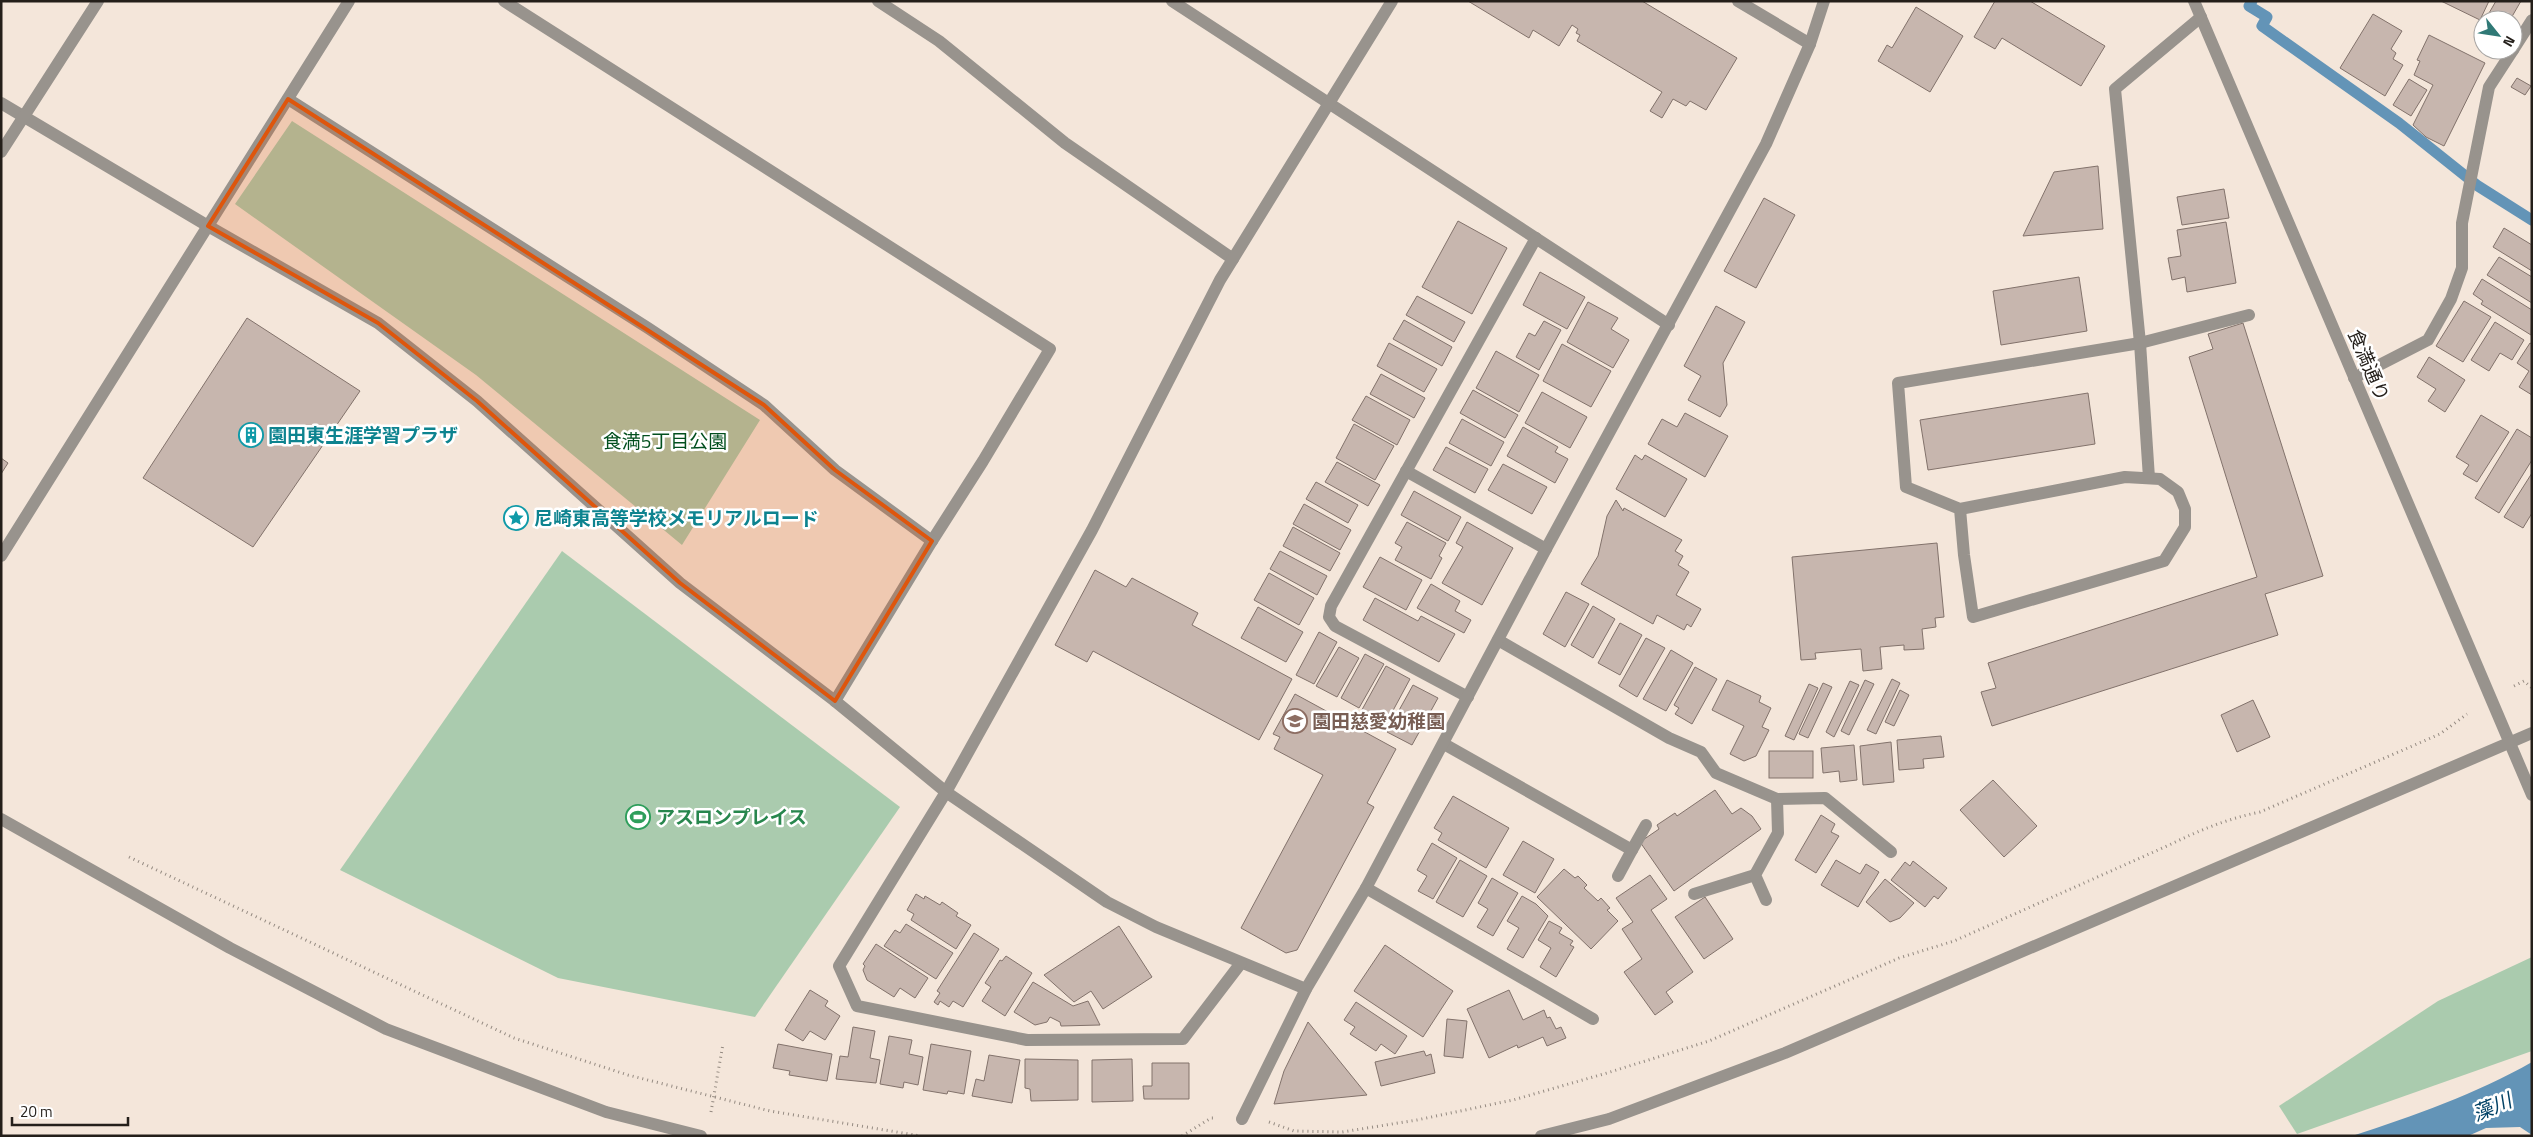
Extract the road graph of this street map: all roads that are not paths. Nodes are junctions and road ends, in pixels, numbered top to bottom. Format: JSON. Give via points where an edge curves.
{"nodes":[{"id":1,"x":98,"y":1,"type":"edge"},
{"id":2,"x":349,"y":1,"type":"edge"},
{"id":3,"x":504,"y":1,"type":"edge"},
{"id":4,"x":878,"y":1,"type":"edge"},
{"id":5,"x":1172,"y":1,"type":"edge"},
{"id":6,"x":1392,"y":1,"type":"edge"},
{"id":7,"x":1738,"y":1,"type":"edge"},
{"id":8,"x":1824,"y":1,"type":"edge"},
{"id":9,"x":2194,"y":1,"type":"edge"},
{"id":10,"x":2201,"y":17,"type":"junction"},
{"id":11,"x":2531,"y":23,"type":"edge"},
{"id":12,"x":2523,"y":35,"type":"edge"},
{"id":13,"x":1810,"y":44,"type":"junction"},
{"id":14,"x":2507,"y":60,"type":"edge"},
{"id":15,"x":288,"y":99,"type":"junction"},
{"id":16,"x":1,"y":103,"type":"edge"},
{"id":17,"x":1329,"y":104,"type":"junction"},
{"id":18,"x":26,"y":116,"type":"junction"},
{"id":19,"x":1,"y":152,"type":"edge"},
{"id":20,"x":208,"y":226,"type":"junction"},
{"id":21,"x":1536,"y":238,"type":"junction"},
{"id":22,"x":1233,"y":260,"type":"junction"},
{"id":23,"x":2249,"y":315,"type":"dead end"},
{"id":24,"x":1669,"y":325,"type":"junction"},
{"id":25,"x":2140,"y":343,"type":"junction"},
{"id":26,"x":2354,"y":378,"type":"junction"},
{"id":27,"x":1406,"y":471,"type":"junction"},
{"id":28,"x":2149,"y":478,"type":"junction"},
{"id":29,"x":1960,"y":509,"type":"junction"},
{"id":30,"x":932,"y":541,"type":"junction"},
{"id":31,"x":1546,"y":549,"type":"junction"},
{"id":32,"x":1,"y":556,"type":"edge"},
{"id":33,"x":1498,"y":640,"type":"junction"},
{"id":34,"x":1468,"y":697,"type":"junction"},
{"id":35,"x":835,"y":701,"type":"junction"},
{"id":36,"x":2532,"y":733,"type":"edge"},
{"id":37,"x":2509,"y":743,"type":"junction"},
{"id":38,"x":1444,"y":744,"type":"junction"},
{"id":39,"x":946,"y":792,"type":"junction"},
{"id":40,"x":2532,"y":795,"type":"edge"},
{"id":41,"x":1777,"y":799,"type":"junction"},
{"id":42,"x":1,"y":819,"type":"edge"},
{"id":43,"x":1646,"y":825,"type":"dead end"},
{"id":44,"x":1632,"y":850,"type":"junction"},
{"id":45,"x":1891,"y":852,"type":"dead end"},
{"id":46,"x":1755,"y":875,"type":"junction"},
{"id":47,"x":1618,"y":876,"type":"dead end"},
{"id":48,"x":1366,"y":888,"type":"junction"},
{"id":49,"x":1694,"y":894,"type":"dead end"},
{"id":50,"x":1766,"y":900,"type":"dead end"},
{"id":51,"x":1241,"y":963,"type":"junction"},
{"id":52,"x":1306,"y":989,"type":"junction"},
{"id":53,"x":1593,"y":1019,"type":"dead end"},
{"id":54,"x":1242,"y":1118,"type":"road end"},
{"id":55,"x":701,"y":1136,"type":"edge"},
{"id":56,"x":1541,"y":1136,"type":"edge"}],
"edges":[{"from":1,"to":18,"type":"street"},
{"from":2,"to":15,"type":"street"},
{"from":3,"to":30,"type":"street","via":[[1050,349]]},
{"from":4,"to":22,"type":"street","via":[[939,41],[1065,143]]},
{"from":5,"to":17,"type":"street"},
{"from":6,"to":17,"type":"street"},
{"from":7,"to":13,"type":"street"},
{"from":8,"to":13,"type":"street"},
{"from":9,"to":10,"type":"street","name":"食満通り"},
{"from":10,"to":25,"type":"street","via":[[2115,89]]},
{"from":10,"to":26,"type":"street","name":"食満通り"},
{"from":11,"to":12,"type":"street"},
{"from":13,"to":24,"type":"street","via":[[1766,144]]},
{"from":14,"to":26,"type":"street","via":[[2489,87],[2462,224],[2462,268],[2451,299],[2428,340]]},
{"from":15,"to":20,"type":"street"},
{"from":15,"to":30,"type":"street","via":[[764,405],[835,470]]},
{"from":16,"to":18,"type":"street"},
{"from":17,"to":21,"type":"street"},
{"from":17,"to":22,"type":"street"},
{"from":18,"to":19,"type":"street"},
{"from":18,"to":20,"type":"street"},
{"from":20,"to":32,"type":"street"},
{"from":20,"to":35,"type":"street","via":[[378,323],[477,400],[680,583]]},
{"from":21,"to":24,"type":"street"},
{"from":21,"to":27,"type":"street"},
{"from":22,"to":39,"type":"street","via":[[1092,530]]},
{"from":23,"to":25,"type":"street"},
{"from":24,"to":31,"type":"street"},
{"from":25,"to":28,"type":"street"},
{"from":25,"to":29,"type":"street","via":[[1898,383],[1906,487]]},
{"from":26,"to":37,"type":"street","name":"食満通り"},
{"from":27,"to":31,"type":"street"},
{"from":27,"to":34,"type":"street","via":[[1330,606],[1328,617],[1335,626]]},
{"from":28,"to":29,"type":"street","via":[[2125,477]]},
{"from":28,"to":29,"type":"street","via":[[2160,479],[2178,492],[2185,509],[2185,527],[2164,561],[1973,618]]},
{"from":30,"to":35,"type":"street"},
{"from":31,"to":33,"type":"street"},
{"from":33,"to":34,"type":"street"},
{"from":33,"to":41,"type":"street","via":[[1669,738],[1701,752],[1716,773]]},
{"from":34,"to":38,"type":"street"},
{"from":35,"to":39,"type":"street"},
{"from":36,"to":37,"type":"street"},
{"from":37,"to":40,"type":"street","name":"食満通り"},
{"from":37,"to":56,"type":"street","via":[[1785,1053],[1609,1119]]},
{"from":38,"to":44,"type":"street"},
{"from":38,"to":48,"type":"street"},
{"from":39,"to":51,"type":"street","via":[[1107,902]]},
{"from":39,"to":51,"type":"street","via":[[839,966],[857,1006],[1027,1040],[1183,1039]]},
{"from":41,"to":45,"type":"street","via":[[1825,798]]},
{"from":41,"to":46,"type":"street","via":[[1778,833]]},
{"from":42,"to":55,"type":"street","via":[[230,948],[386,1030],[606,1112]]},
{"from":43,"to":44,"type":"street"},
{"from":44,"to":47,"type":"street"},
{"from":46,"to":49,"type":"street"},
{"from":46,"to":50,"type":"street"},
{"from":48,"to":52,"type":"street"},
{"from":48,"to":53,"type":"street"},
{"from":51,"to":52,"type":"street"},
{"from":52,"to":54,"type":"street"}]}
